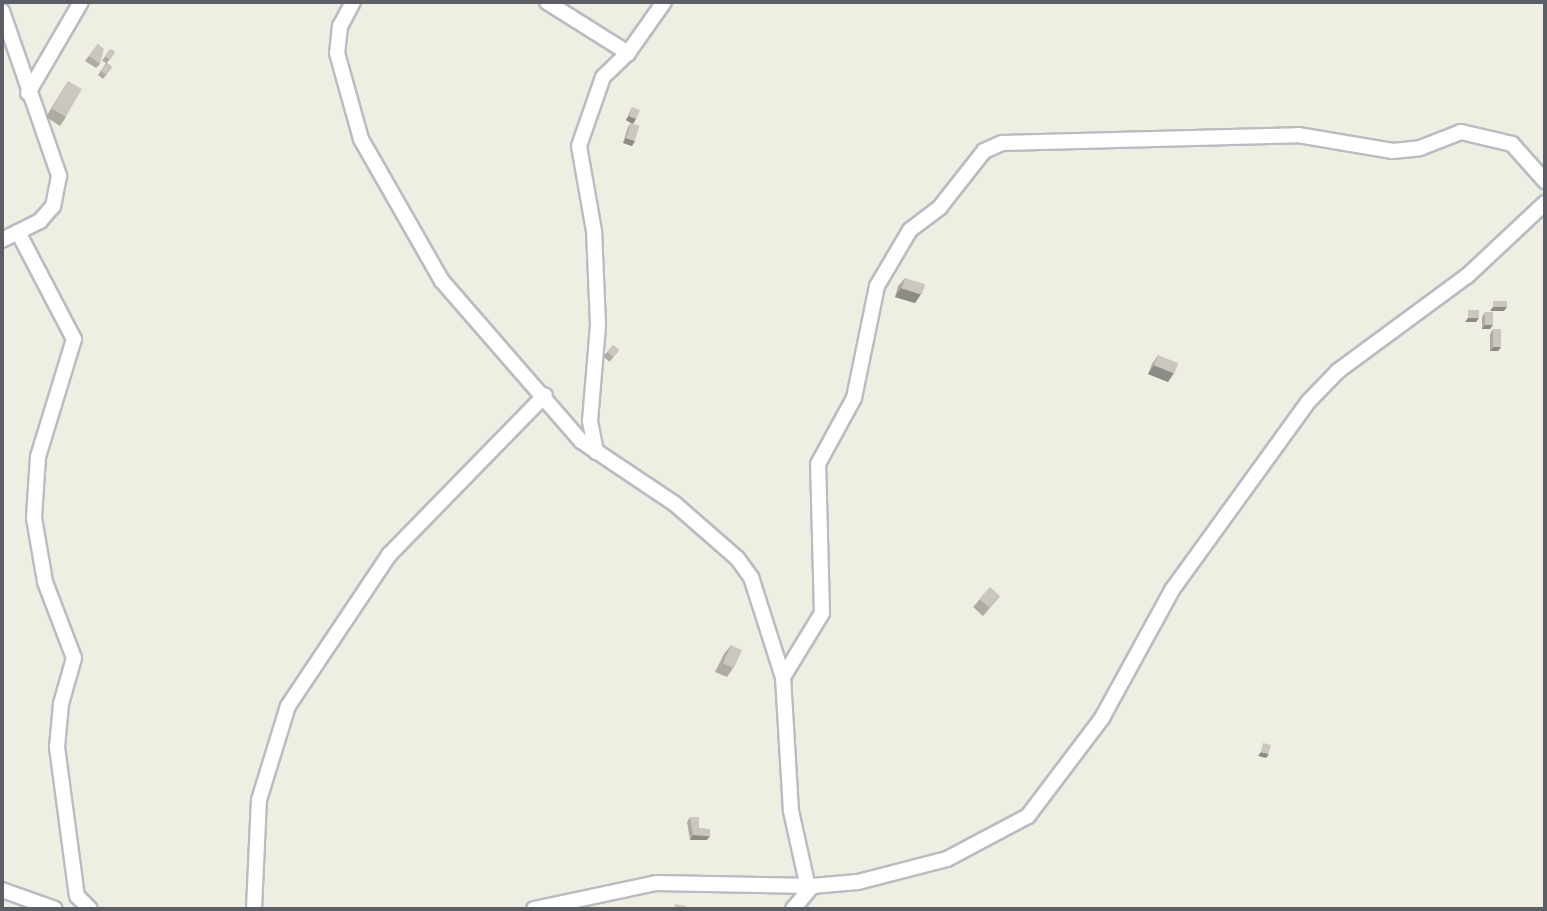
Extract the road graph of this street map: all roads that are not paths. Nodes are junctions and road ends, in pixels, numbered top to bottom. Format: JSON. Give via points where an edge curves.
{"nodes":[{"id":1,"x":81,"y":2,"type":"edge"},
{"id":2,"x":353,"y":2,"type":"edge"},
{"id":3,"x":547,"y":2,"type":"edge"},
{"id":4,"x":664,"y":2,"type":"edge"},
{"id":5,"x":2,"y":11,"type":"edge"},
{"id":6,"x":628,"y":53,"type":"junction"},
{"id":7,"x":28,"y":93,"type":"junction"},
{"id":8,"x":1545,"y":181,"type":"edge"},
{"id":9,"x":1545,"y":203,"type":"edge"},
{"id":10,"x":18,"y":232,"type":"junction"},
{"id":11,"x":2,"y":240,"type":"edge"},
{"id":12,"x":545,"y":395,"type":"junction"},
{"id":13,"x":596,"y":452,"type":"junction"},
{"id":14,"x":783,"y":677,"type":"junction"},
{"id":15,"x":809,"y":884,"type":"junction"},
{"id":16,"x":2,"y":890,"type":"edge"},
{"id":17,"x":55,"y":909,"type":"edge"},
{"id":18,"x":90,"y":909,"type":"edge"},
{"id":19,"x":254,"y":909,"type":"edge"},
{"id":20,"x":534,"y":909,"type":"edge"},
{"id":21,"x":793,"y":909,"type":"edge"}],
"edges":[{"from":1,"to":7,"type":"street"},
{"from":2,"to":12,"type":"street","via":[[340,26],[337,53],[375,170],[442,281]]},
{"from":3,"to":6,"type":"street"},
{"from":4,"to":6,"type":"street"},
{"from":5,"to":7,"type":"street"},
{"from":6,"to":13,"type":"street","via":[[603,77],[579,146],[594,231],[598,325],[590,421]]},
{"from":7,"to":10,"type":"street","via":[[57,167],[58,191],[40,221]]},
{"from":8,"to":14,"type":"street","via":[[1512,144],[1461,132],[1420,148],[1393,151],[1298,135],[1002,143],[984,151],[940,207],[910,230],[877,286],[854,398],[818,464],[822,613]]},
{"from":9,"to":15,"type":"street","via":[[1467,276],[1338,371],[1309,401],[1172,590],[1102,718],[1028,816],[947,859],[858,882]]},
{"from":10,"to":11,"type":"street"},
{"from":10,"to":18,"type":"street","via":[[74,339],[38,457],[34,518],[42,572],[74,658],[61,704],[57,747],[77,896]]},
{"from":12,"to":13,"type":"street"},
{"from":12,"to":19,"type":"street","via":[[389,555],[288,706],[259,800]]},
{"from":13,"to":14,"type":"street","via":[[675,504],[737,558],[762,601]]},
{"from":14,"to":15,"type":"street","via":[[791,811]]},
{"from":15,"to":20,"type":"street","via":[[656,883]]},
{"from":15,"to":21,"type":"street"},
{"from":16,"to":17,"type":"street"}]}
